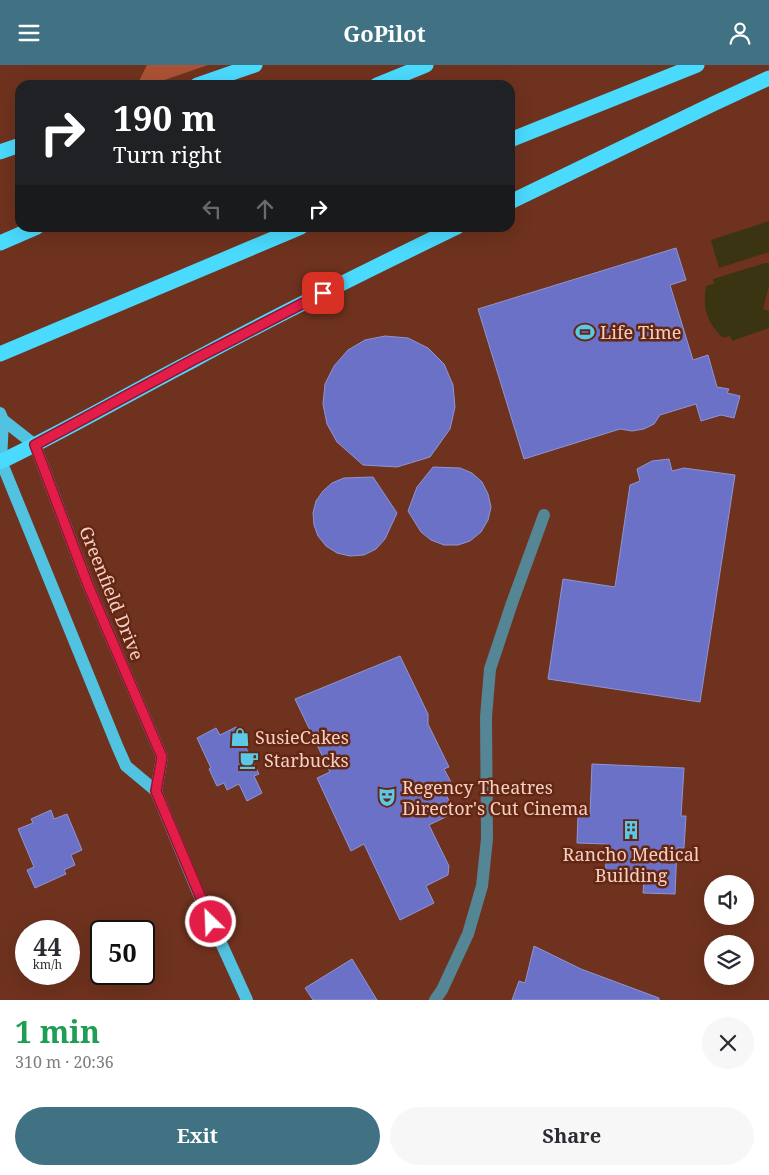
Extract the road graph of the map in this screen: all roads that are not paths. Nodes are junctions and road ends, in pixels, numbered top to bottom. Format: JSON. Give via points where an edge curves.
{"nodes":[{"id":1,"x":255,"y":65,"type":"edge"},
{"id":2,"x":426,"y":65,"type":"edge"},
{"id":3,"x":697,"y":65,"type":"edge"},
{"id":4,"x":769,"y":78,"type":"edge"},
{"id":5,"x":212,"y":80,"type":"edge"},
{"id":6,"x":389,"y":80,"type":"edge"},
{"id":7,"x":515,"y":138,"type":"edge"},
{"id":8,"x":15,"y":147,"type":"edge"},
{"id":9,"x":0,"y":152,"type":"edge"},
{"id":10,"x":515,"y":200,"type":"edge"},
{"id":11,"x":26,"y":232,"type":"edge"},
{"id":12,"x":289,"y":232,"type":"edge"},
{"id":13,"x":447,"y":232,"type":"edge"},
{"id":14,"x":0,"y":243,"type":"edge"},
{"id":15,"x":0,"y":354,"type":"edge"},
{"id":16,"x":2,"y":417,"type":"edge"},
{"id":17,"x":35,"y":445,"type":"junction"},
{"id":18,"x":0,"y":462,"type":"edge"},
{"id":19,"x":544,"y":515,"type":"dead end"},
{"id":20,"x":156,"y":791,"type":"junction"},
{"id":21,"x":248,"y":1000,"type":"edge"},
{"id":22,"x":435,"y":1000,"type":"edge"}],
"edges":[{"from":1,"to":5,"type":"highway"},
{"from":2,"to":6,"type":"highway"},
{"from":3,"to":7,"type":"highway"},
{"from":4,"to":10,"type":"highway"},
{"from":8,"to":9,"type":"highway"},
{"from":11,"to":14,"type":"highway"},
{"from":12,"to":15,"type":"highway"},
{"from":13,"to":17,"type":"highway","via":[[193,360]]},
{"from":16,"to":17,"type":"main road"},
{"from":16,"to":18,"type":"main road"},
{"from":17,"to":18,"type":"highway"},
{"from":17,"to":20,"type":"main road","name":"Greenfield Drive","via":[[88,585],[162,757]]},
{"from":18,"to":20,"type":"main road","via":[[126,766]]},
{"from":19,"to":22,"type":"street","via":[[490,669],[486,717],[487,839],[482,886],[468,935]]},
{"from":20,"to":21,"type":"main road"}]}
